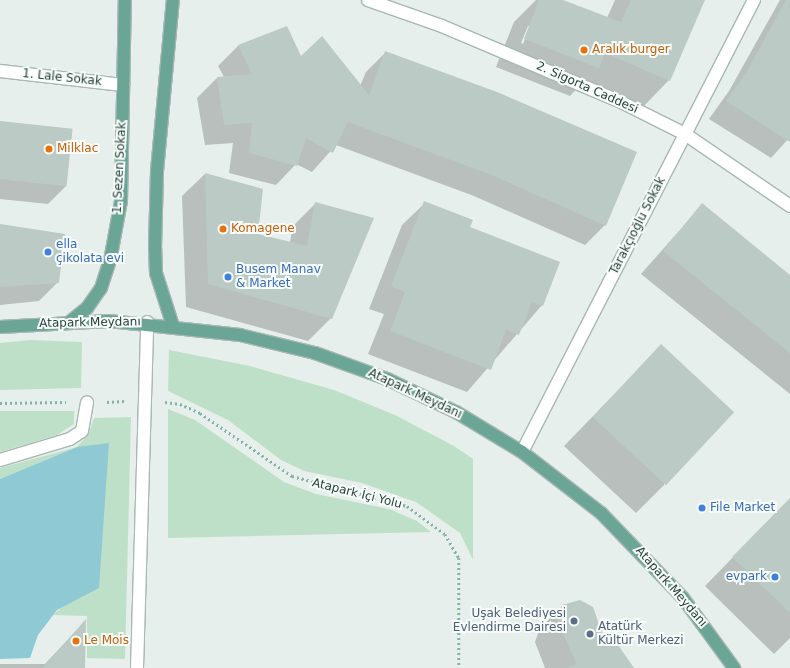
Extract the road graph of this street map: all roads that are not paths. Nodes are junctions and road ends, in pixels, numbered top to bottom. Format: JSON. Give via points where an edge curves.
{"nodes":[{"id":1,"x":125,"y":0,"type":"edge"},
{"id":2,"x":173,"y":0,"type":"edge"},
{"id":3,"x":368,"y":0,"type":"edge"},
{"id":4,"x":754,"y":0,"type":"edge"},
{"id":5,"x":0,"y":72,"type":"edge"},
{"id":6,"x":123,"y":85,"type":"junction"},
{"id":7,"x":685,"y":134,"type":"junction"},
{"id":8,"x":790,"y":206,"type":"edge"},
{"id":9,"x":71,"y":321,"type":"junction"},
{"id":10,"x":147,"y":322,"type":"junction"},
{"id":11,"x":173,"y":326,"type":"junction"},
{"id":12,"x":0,"y":327,"type":"edge"},
{"id":13,"x":87,"y":402,"type":"road end"},
{"id":14,"x":522,"y":452,"type":"junction"},
{"id":15,"x":0,"y":460,"type":"edge"},
{"id":16,"x":137,"y":668,"type":"edge"},
{"id":17,"x":734,"y":668,"type":"edge"}],
"edges":[{"from":1,"to":6,"type":"main road","name":"1. Sezen Sokak"},
{"from":2,"to":11,"type":"main road","via":[[157,171],[155,248],[156,273]]},
{"from":3,"to":7,"type":"street","name":"2. Sigorta Caddesi","via":[[442,26],[623,103]]},
{"from":4,"to":7,"type":"street","name":"Tarakçıoğlu Sokak"},
{"from":5,"to":6,"type":"street","name":"1. Lale Sokak"},
{"from":6,"to":9,"type":"main road","name":"1. Sezen Sokak","via":[[121,200],[110,262],[101,288],[87,308]]},
{"from":7,"to":8,"type":"street","name":"2. Sigorta Caddesi"},
{"from":7,"to":14,"type":"street","name":"Tarakçıoğlu Sokak"},
{"from":9,"to":10,"type":"main road","name":"Atapark Meydanı"},
{"from":9,"to":12,"type":"main road","name":"Atapark Meydanı"},
{"from":10,"to":11,"type":"main road","name":"Atapark Meydanı"},
{"from":10,"to":16,"type":"street"},
{"from":11,"to":14,"type":"main road","name":"Atapark Meydanı","via":[[240,335],[315,354],[387,379],[456,412]]},
{"from":13,"to":15,"type":"street","via":[[82,431],[70,439]]},
{"from":14,"to":17,"type":"main road","name":"Atapark Meydanı","via":[[602,514],[644,554],[683,598]]}]}
